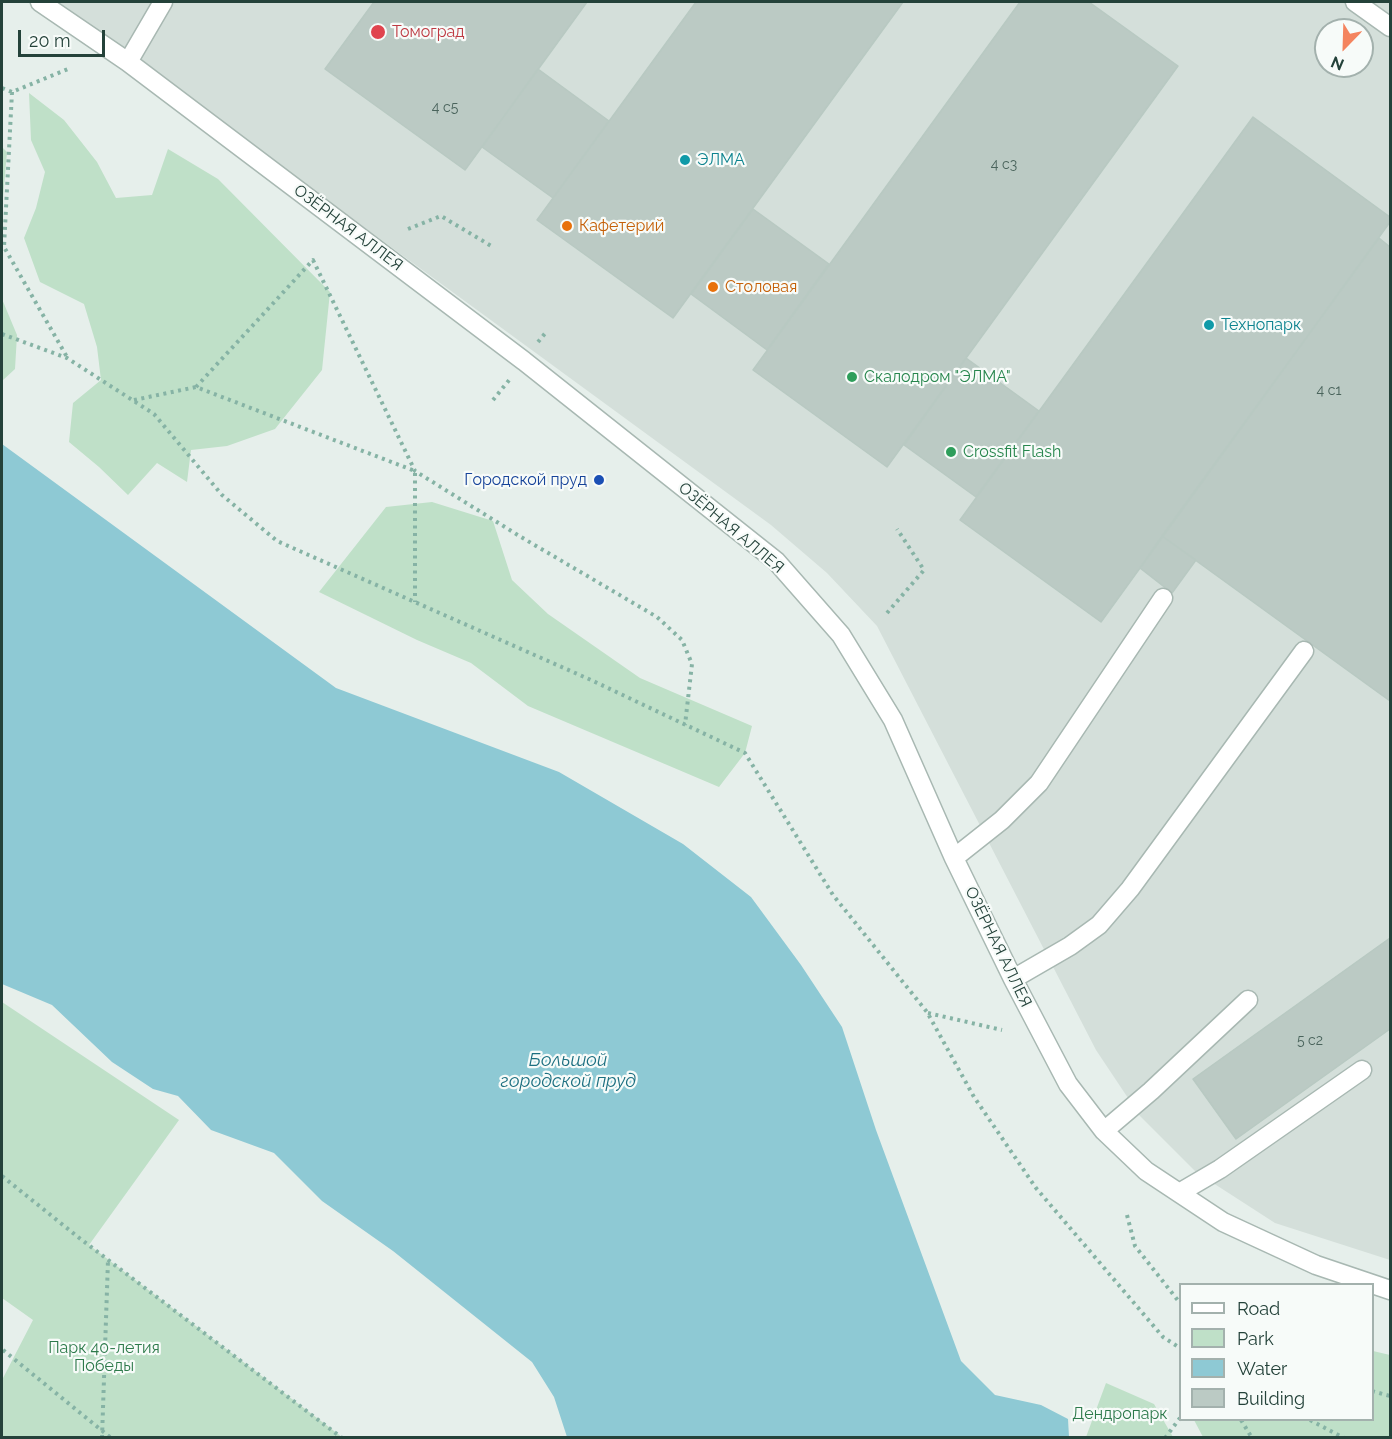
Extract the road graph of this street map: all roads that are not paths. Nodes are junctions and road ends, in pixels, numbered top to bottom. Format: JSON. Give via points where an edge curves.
{"nodes":[{"id":1,"x":40,"y":2,"type":"edge"},
{"id":2,"x":163,"y":2,"type":"edge"},
{"id":3,"x":1355,"y":2,"type":"edge"},
{"id":4,"x":1390,"y":27,"type":"edge"},
{"id":5,"x":128,"y":62,"type":"junction"},
{"id":6,"x":1163,"y":598,"type":"dead end"},
{"id":7,"x":1304,"y":651,"type":"dead end"},
{"id":8,"x":954,"y":858,"type":"junction"},
{"id":9,"x":1013,"y":979,"type":"junction"},
{"id":10,"x":1248,"y":1000,"type":"dead end"},
{"id":11,"x":1362,"y":1070,"type":"dead end"},
{"id":12,"x":1104,"y":1131,"type":"junction"},
{"id":13,"x":1179,"y":1192,"type":"junction"},
{"id":14,"x":1369,"y":1283,"type":"edge"},
{"id":15,"x":1374,"y":1285,"type":"edge"},
{"id":16,"x":1390,"y":1290,"type":"edge"}],
"edges":[{"from":1,"to":5,"type":"street","name":"ОЗЁРНАЯ АЛЛЕЯ"},
{"from":2,"to":5,"type":"street"},
{"from":3,"to":4,"type":"street"},
{"from":5,"to":8,"type":"street","name":"ОЗЁРНАЯ АЛЛЕЯ","via":[[524,361],[776,561],[841,635],[892,720]]},
{"from":6,"to":8,"type":"street","via":[[1039,783],[1002,820]]},
{"from":7,"to":9,"type":"street","via":[[1130,889],[1099,925]]},
{"from":8,"to":9,"type":"street","name":"ОЗЁРНАЯ АЛЛЕЯ"},
{"from":9,"to":12,"type":"street","name":"ОЗЁРНАЯ АЛЛЕЯ","via":[[1068,1084]]},
{"from":10,"to":12,"type":"street"},
{"from":11,"to":13,"type":"street","via":[[1220,1169]]},
{"from":12,"to":13,"type":"street","name":"ОЗЁРНАЯ АЛЛЕЯ","via":[[1146,1171]]},
{"from":13,"to":14,"type":"street","name":"ОЗЁРНАЯ АЛЛЕЯ","via":[[1223,1222],[1316,1265]]},
{"from":15,"to":16,"type":"street","name":"ОЗЁРНАЯ АЛЛЕЯ"}]}
